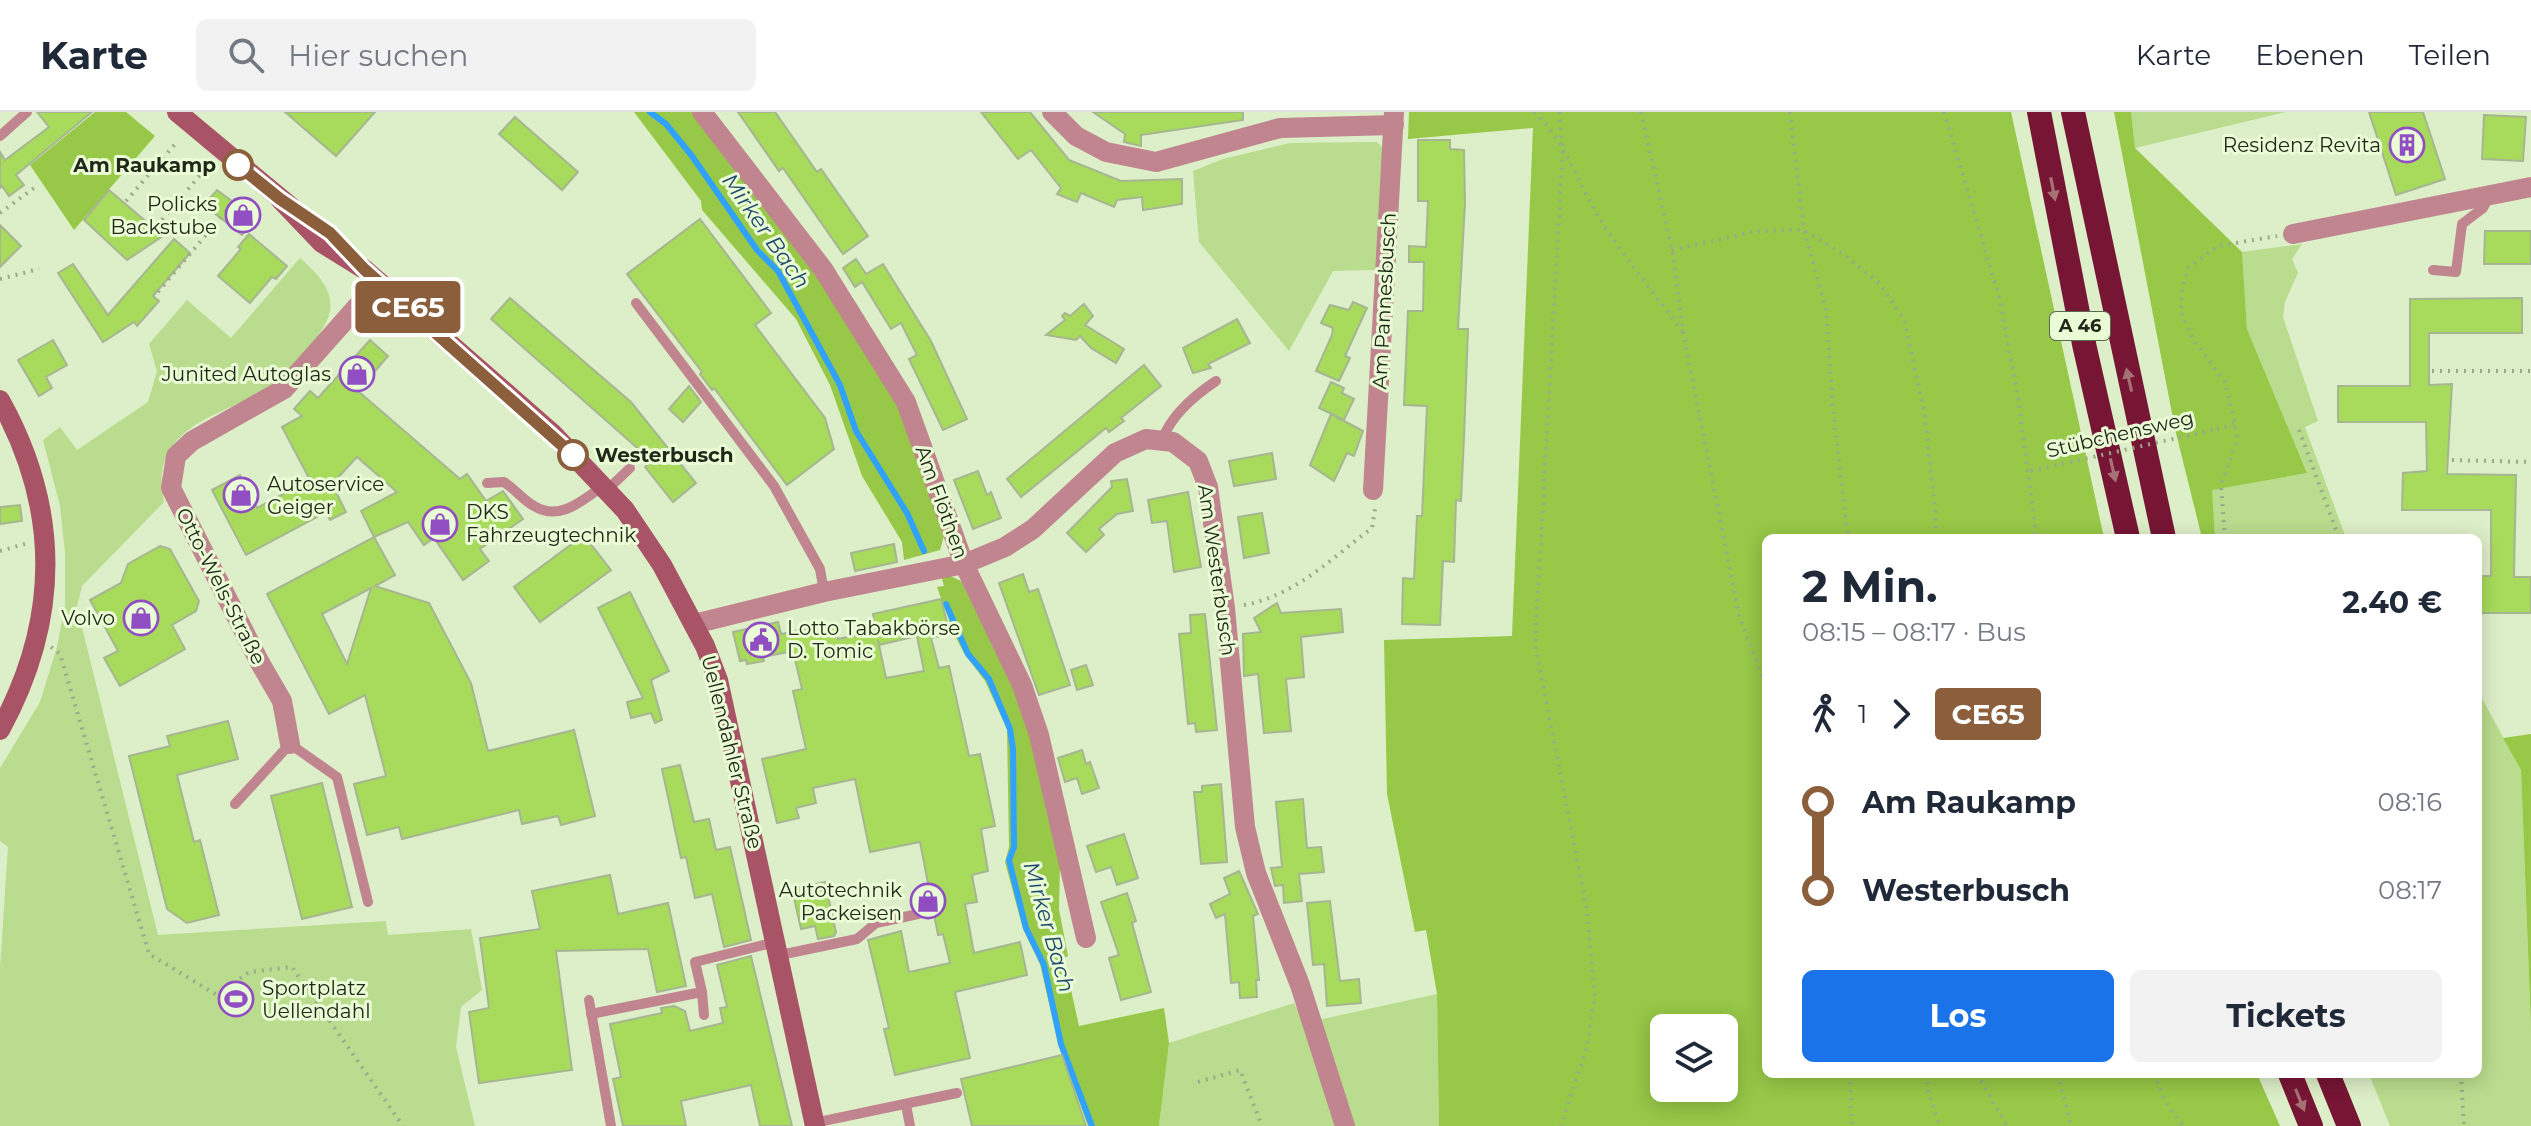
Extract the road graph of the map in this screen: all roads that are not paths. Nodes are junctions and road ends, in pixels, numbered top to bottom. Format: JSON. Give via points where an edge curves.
{"nodes":[{"id":1,"x":27,"y":112,"type":"edge"},
{"id":2,"x":177,"y":112,"type":"edge"},
{"id":3,"x":702,"y":112,"type":"edge"},
{"id":4,"x":1052,"y":112,"type":"edge"},
{"id":5,"x":2039,"y":112,"type":"edge"},
{"id":6,"x":2073,"y":112,"type":"edge"},
{"id":7,"x":1394,"y":118,"type":"edge"},
{"id":8,"x":0,"y":136,"type":"edge"},
{"id":9,"x":2531,"y":187,"type":"edge"},
{"id":10,"x":2491,"y":193,"type":"junction"},
{"id":11,"x":2293,"y":234,"type":"road end"},
{"id":12,"x":2433,"y":270,"type":"dead end"},
{"id":13,"x":372,"y":276,"type":"junction"},
{"id":14,"x":636,"y":303,"type":"dead end"},
{"id":15,"x":1216,"y":381,"type":"dead end"},
{"id":16,"x":0,"y":400,"type":"edge"},
{"id":17,"x":1162,"y":440,"type":"junction"},
{"id":18,"x":630,"y":468,"type":"dead end"},
{"id":19,"x":487,"y":483,"type":"dead end"},
{"id":20,"x":605,"y":488,"type":"junction"},
{"id":21,"x":1373,"y":490,"type":"dead end"},
{"id":22,"x":2127,"y":534,"type":"edge"},
{"id":23,"x":2163,"y":534,"type":"edge"},
{"id":24,"x":964,"y":564,"type":"junction"},
{"id":25,"x":824,"y":592,"type":"junction"},
{"id":26,"x":694,"y":624,"type":"junction"},
{"id":27,"x":0,"y":730,"type":"edge"},
{"id":28,"x":290,"y":744,"type":"junction"},
{"id":29,"x":235,"y":804,"type":"dead end"},
{"id":30,"x":368,"y":902,"type":"dead end"},
{"id":31,"x":918,"y":914,"type":"dead end"},
{"id":32,"x":1086,"y":938,"type":"dead end"},
{"id":33,"x":778,"y":949,"type":"junction"},
{"id":34,"x":702,"y":992,"type":"junction"},
{"id":35,"x":589,"y":1000,"type":"dead end"},
{"id":36,"x":591,"y":1014,"type":"junction"},
{"id":37,"x":704,"y":1015,"type":"dead end"},
{"id":38,"x":2292,"y":1078,"type":"edge"},
{"id":39,"x":2330,"y":1078,"type":"edge"},
{"id":40,"x":957,"y":1093,"type":"dead end"},
{"id":41,"x":906,"y":1105,"type":"junction"},
{"id":42,"x":815,"y":1124,"type":"edge"},
{"id":43,"x":611,"y":1126,"type":"edge"},
{"id":44,"x":910,"y":1126,"type":"edge"},
{"id":45,"x":1345,"y":1126,"type":"edge"},
{"id":46,"x":2311,"y":1126,"type":"edge"},
{"id":47,"x":2349,"y":1126,"type":"edge"}],
"edges":[{"from":1,"to":8,"type":"lane"},
{"from":2,"to":13,"type":"main road","name":"Uellendahler Straße","via":[[280,199],[322,243]]},
{"from":3,"to":24,"type":"street","name":"Am Flöthen","via":[[823,269],[872,343],[906,402]]},
{"from":4,"to":7,"type":"street","via":[[1076,136],[1106,152],[1156,162],[1280,128]]},
{"from":5,"to":22,"type":"highway","number":"A 46","one_way":true},
{"from":23,"to":6,"type":"highway","number":"A 46","one_way":true},
{"from":7,"to":21,"type":"street","name":"Am Pannesbusch"},
{"from":9,"to":10,"type":"street"},
{"from":10,"to":11,"type":"street"},
{"from":10,"to":12,"type":"lane","via":[[2483,208],[2462,224],[2456,272]]},
{"from":13,"to":20,"type":"main road","name":"Uellendahler Straße","via":[[552,433]]},
{"from":13,"to":28,"type":"street","name":"Otto-Wels-Straße","via":[[284,389],[192,441],[176,456],[171,488],[282,701]]},
{"from":14,"to":25,"type":"lane","via":[[774,486],[820,569]]},
{"from":15,"to":17,"type":"lane","via":[[1167,426]]},
{"from":16,"to":27,"type":"main road","via":[[30,468],[46,578],[37,643]]},
{"from":17,"to":24,"type":"street","via":[[1146,439],[1115,453],[1033,529]]},
{"from":17,"to":45,"type":"street","name":"Am Westerbusch","via":[[1185,448],[1198,461],[1208,487],[1245,827],[1256,873],[1300,985]]},
{"from":18,"to":20,"type":"lane"},
{"from":19,"to":20,"type":"lane","via":[[504,482],[533,506],[554,512],[568,510]]},
{"from":20,"to":26,"type":"main road","name":"Uellendahler Straße","via":[[662,565]]},
{"from":24,"to":25,"type":"street"},
{"from":24,"to":32,"type":"street","name":"Am Flöthen","via":[[1022,685],[1039,735]]},
{"from":25,"to":26,"type":"street"},
{"from":26,"to":33,"type":"main road","name":"Uellendahler Straße","via":[[718,680]]},
{"from":28,"to":29,"type":"lane"},
{"from":28,"to":30,"type":"lane","via":[[337,777]]},
{"from":31,"to":33,"type":"lane","via":[[876,923],[857,939]]},
{"from":33,"to":34,"type":"lane","via":[[695,962]]},
{"from":33,"to":42,"type":"main road","name":"Uellendahler Straße"},
{"from":34,"to":36,"type":"lane"},
{"from":34,"to":37,"type":"lane"},
{"from":35,"to":36,"type":"lane"},
{"from":36,"to":43,"type":"lane"},
{"from":38,"to":46,"type":"highway","one_way":true},
{"from":39,"to":47,"type":"highway"},
{"from":40,"to":41,"type":"lane"},
{"from":41,"to":42,"type":"lane"},
{"from":41,"to":44,"type":"lane"}]}
